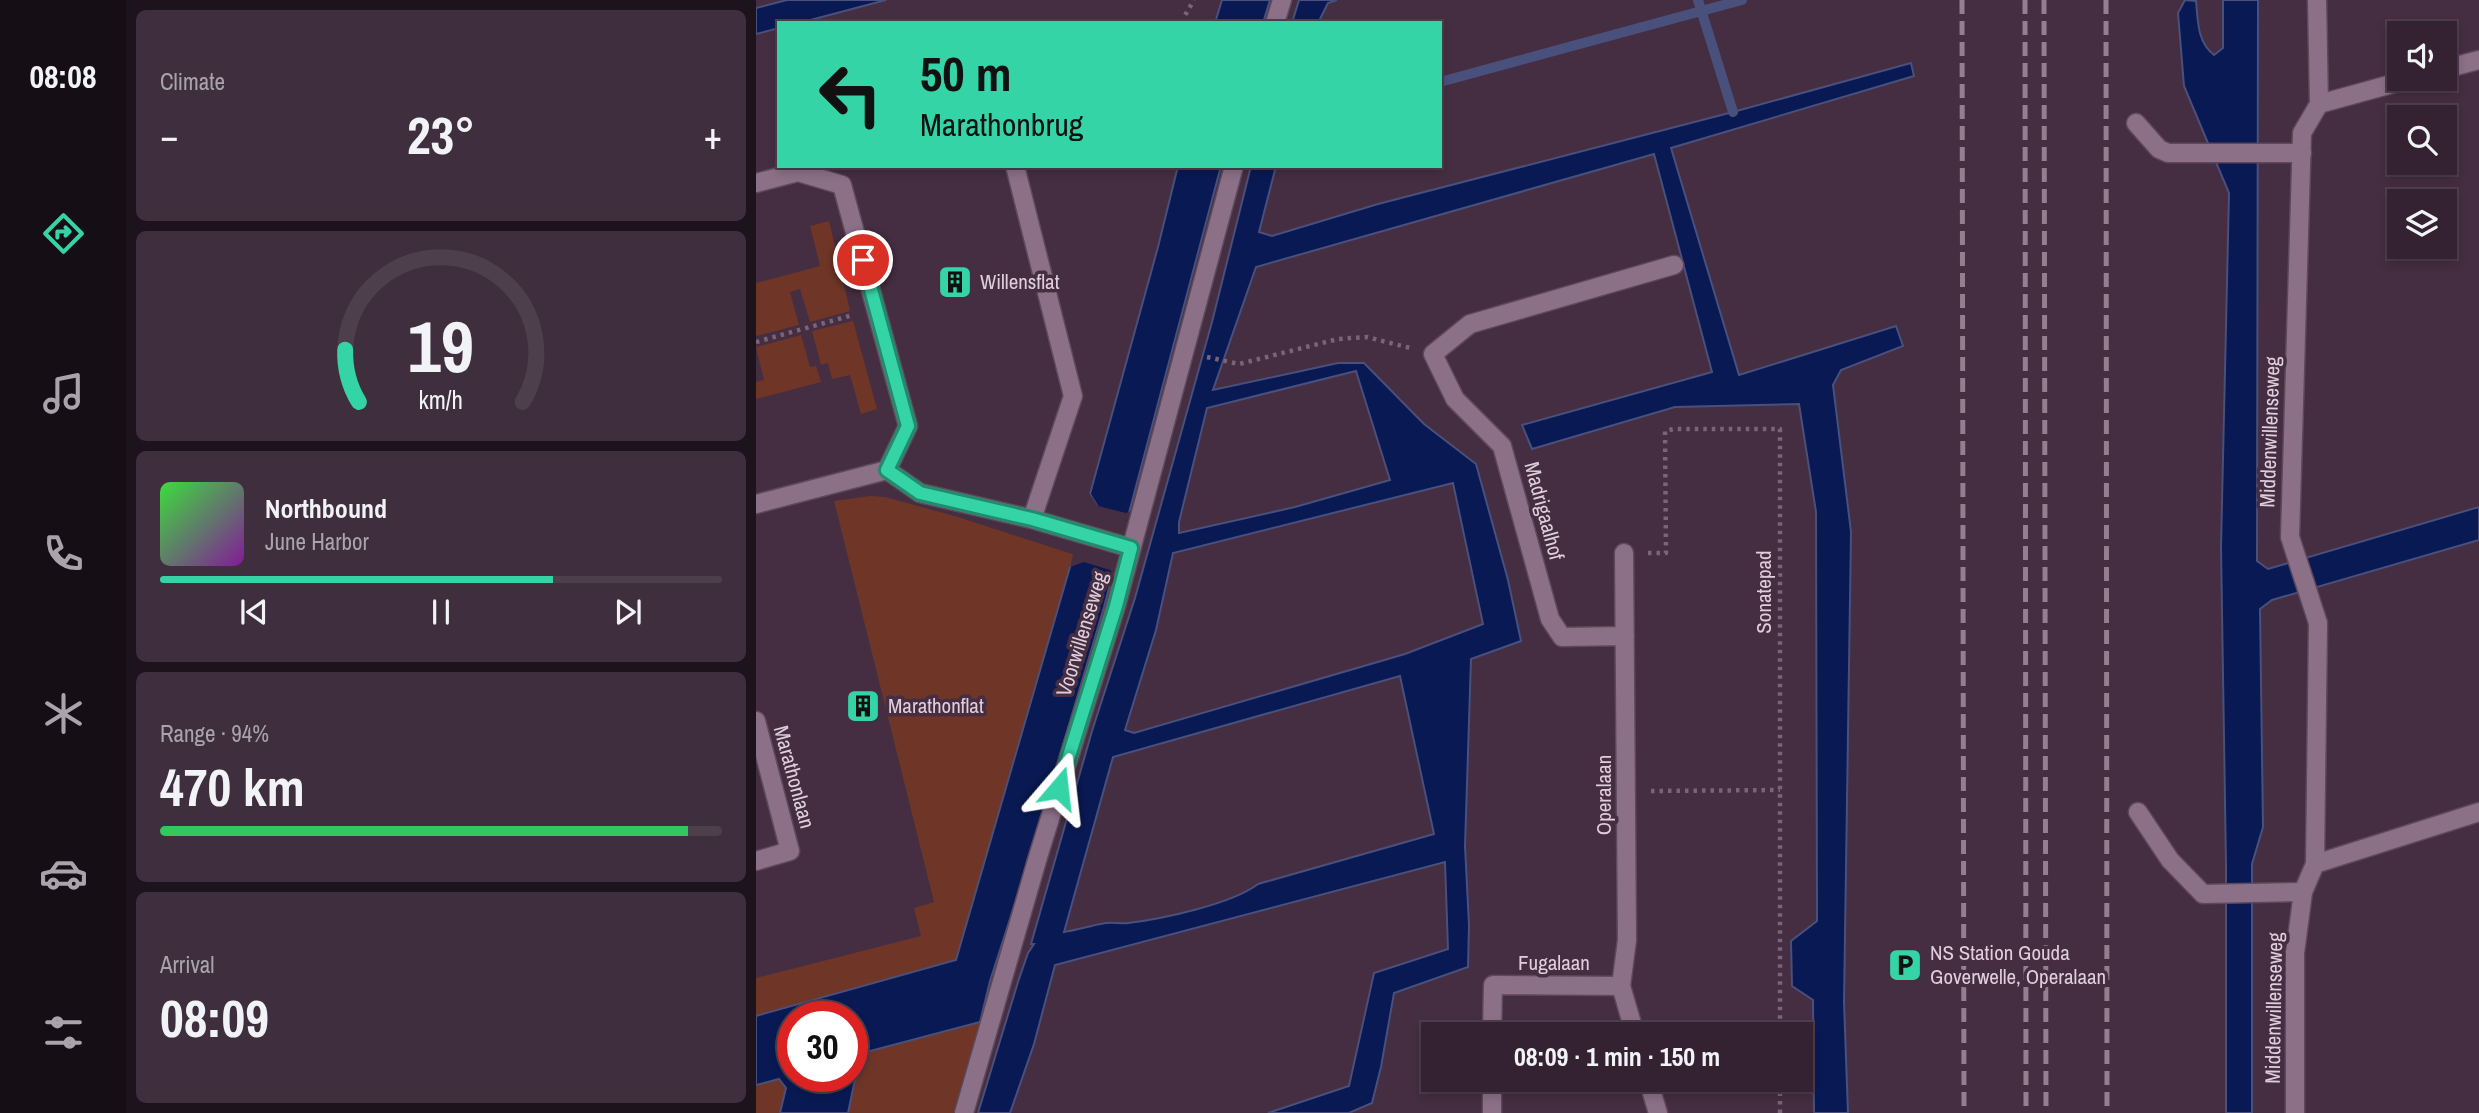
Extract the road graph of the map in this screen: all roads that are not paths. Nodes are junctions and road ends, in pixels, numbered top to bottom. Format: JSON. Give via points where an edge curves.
{"nodes":[{"id":1,"x":1282,"y":0,"type":"edge"},
{"id":2,"x":2317,"y":0,"type":"edge"},
{"id":3,"x":1276,"y":21,"type":"edge"},
{"id":4,"x":2479,"y":60,"type":"edge"},
{"id":5,"x":2457,"y":66,"type":"edge"},
{"id":6,"x":2387,"y":85,"type":"edge"},
{"id":7,"x":2319,"y":104,"type":"junction"},
{"id":8,"x":2136,"y":123,"type":"dead end"},
{"id":9,"x":2302,"y":153,"type":"junction"},
{"id":10,"x":1016,"y":168,"type":"edge"},
{"id":11,"x":1233,"y":168,"type":"edge"},
{"id":12,"x":822,"y":172,"type":"edge"},
{"id":13,"x":756,"y":183,"type":"edge"},
{"id":14,"x":1674,"y":265,"type":"dead end"},
{"id":15,"x":887,"y":470,"type":"junction"},
{"id":16,"x":756,"y":504,"type":"edge"},
{"id":17,"x":1032,"y":519,"type":"junction"},
{"id":18,"x":1128,"y":548,"type":"junction"},
{"id":19,"x":1624,"y":553,"type":"road end"},
{"id":20,"x":1625,"y":636,"type":"junction"},
{"id":21,"x":756,"y":721,"type":"edge"},
{"id":22,"x":2479,"y":811,"type":"edge"},
{"id":23,"x":2138,"y":812,"type":"dead end"},
{"id":24,"x":756,"y":861,"type":"edge"},
{"id":25,"x":2315,"y":864,"type":"junction"},
{"id":26,"x":2303,"y":892,"type":"junction"},
{"id":27,"x":1621,"y":986,"type":"junction"},
{"id":28,"x":1492,"y":1022,"type":"edge"},
{"id":29,"x":1632,"y":1022,"type":"edge"},
{"id":30,"x":1492,"y":1092,"type":"edge"},
{"id":31,"x":1652,"y":1092,"type":"edge"},
{"id":32,"x":964,"y":1113,"type":"edge"},
{"id":33,"x":1492,"y":1113,"type":"edge"},
{"id":34,"x":1658,"y":1113,"type":"edge"},
{"id":35,"x":2295,"y":1113,"type":"edge"}],
"edges":[{"from":1,"to":3,"type":"street"},
{"from":2,"to":7,"type":"street"},
{"from":4,"to":5,"type":"street"},
{"from":6,"to":7,"type":"street"},
{"from":7,"to":9,"type":"street","name":"Middenwillenseweg","via":[[2302,133]]},
{"from":8,"to":9,"type":"street","via":[[2168,153]]},
{"from":9,"to":25,"type":"street","name":"Middenwillenseweg","via":[[2290,537],[2318,623]]},
{"from":10,"to":17,"type":"street","via":[[1073,396]]},
{"from":11,"to":18,"type":"street","name":"Voorwillenseweg"},
{"from":12,"to":13,"type":"street","via":[[799,172]]},
{"from":12,"to":15,"type":"street","via":[[842,185],[908,426]]},
{"from":14,"to":20,"type":"street","name":"Madrigaalhof","via":[[1470,324],[1433,354],[1455,398],[1503,446],[1550,619],[1562,637]]},
{"from":15,"to":16,"type":"street"},
{"from":15,"to":17,"type":"street","via":[[920,493]]},
{"from":17,"to":18,"type":"street"},
{"from":18,"to":32,"type":"street","name":"Voorwillenseweg","via":[[1116,606]]},
{"from":19,"to":20,"type":"street","name":"Operalaan"},
{"from":20,"to":27,"type":"street","name":"Operalaan","via":[[1627,940]]},
{"from":21,"to":24,"type":"street","name":"Marathonlaan","via":[[790,851]]},
{"from":22,"to":25,"type":"street"},
{"from":23,"to":26,"type":"street","via":[[2169,860],[2203,894]]},
{"from":25,"to":26,"type":"street","name":"Middenwillenseweg"},
{"from":26,"to":35,"type":"street","name":"Middenwillenseweg","via":[[2295,953]]},
{"from":27,"to":28,"type":"street","name":"Fugalaan","via":[[1493,985]]},
{"from":27,"to":29,"type":"street","name":"Operalaan"},
{"from":30,"to":33,"type":"street"},
{"from":31,"to":34,"type":"street"}]}
